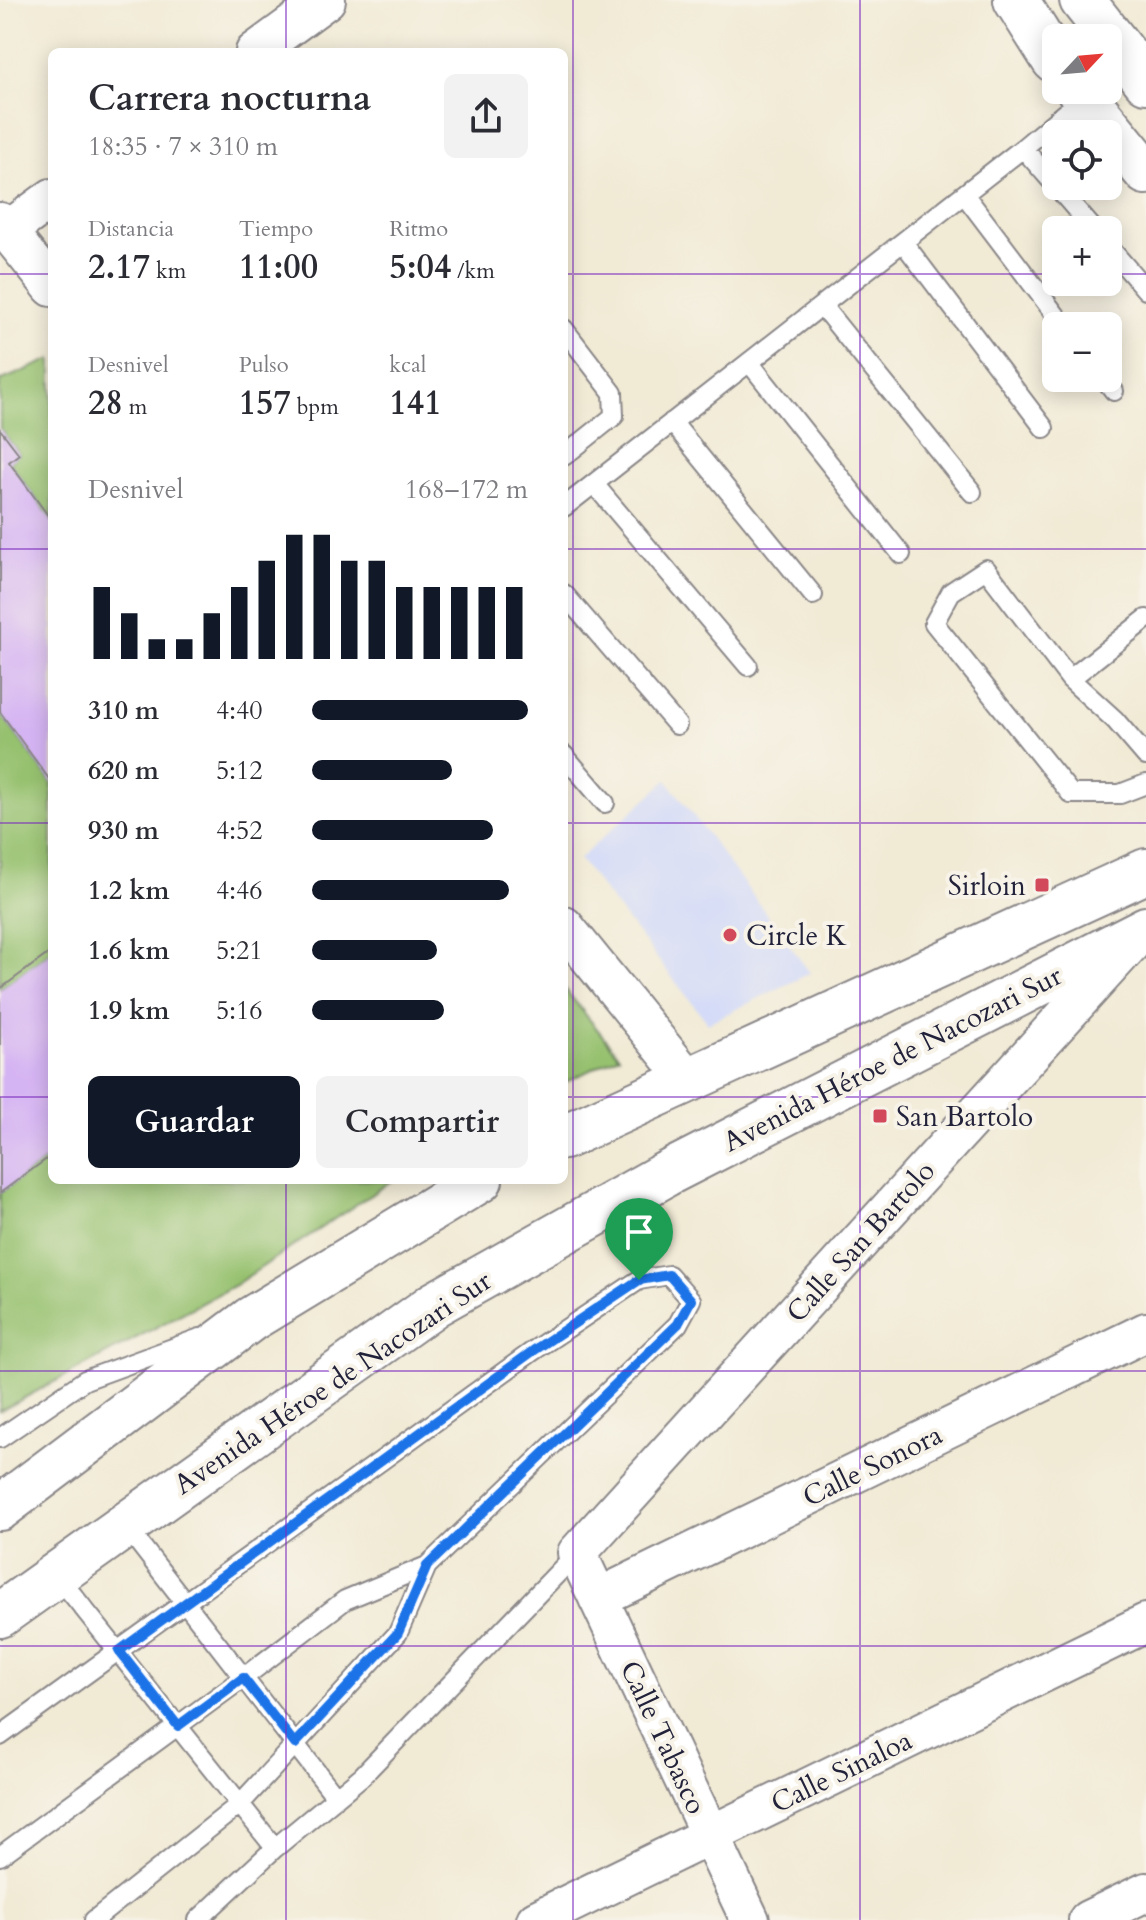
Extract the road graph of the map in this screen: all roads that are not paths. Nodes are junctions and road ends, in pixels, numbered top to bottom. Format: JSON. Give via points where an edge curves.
{"nodes":[{"id":1,"x":326,"y":0,"type":"edge"},
{"id":2,"x":999,"y":0,"type":"edge"},
{"id":3,"x":1016,"y":0,"type":"edge"},
{"id":4,"x":1085,"y":3,"type":"edge"},
{"id":5,"x":1042,"y":38,"type":"edge"},
{"id":6,"x":1042,"y":47,"type":"edge"},
{"id":7,"x":260,"y":48,"type":"edge"},
{"id":8,"x":1146,"y":81,"type":"edge"},
{"id":9,"x":1052,"y":104,"type":"edge"},
{"id":10,"x":1091,"y":104,"type":"edge"},
{"id":11,"x":1023,"y":148,"type":"junction"},
{"id":12,"x":1042,"y":170,"type":"edge"},
{"id":13,"x":1146,"y":172,"type":"edge"},
{"id":14,"x":964,"y":194,"type":"junction"},
{"id":15,"x":48,"y":200,"type":"edge"},
{"id":16,"x":1068,"y":200,"type":"edge"},
{"id":17,"x":1082,"y":216,"type":"edge"},
{"id":18,"x":4,"y":227,"type":"edge"},
{"id":19,"x":903,"y":242,"type":"junction"},
{"id":20,"x":1122,"y":262,"type":"edge"},
{"id":21,"x":48,"y":282,"type":"edge"},
{"id":22,"x":1146,"y":290,"type":"edge"},
{"id":23,"x":822,"y":306,"type":"junction"},
{"id":24,"x":1053,"y":312,"type":"edge"},
{"id":25,"x":568,"y":334,"type":"edge"},
{"id":26,"x":749,"y":362,"type":"junction"},
{"id":27,"x":672,"y":422,"type":"junction"},
{"id":28,"x":1044,"y":428,"type":"dead end"},
{"id":29,"x":568,"y":453,"type":"edge"},
{"id":30,"x":594,"y":484,"type":"junction"},
{"id":31,"x":972,"y":492,"type":"dead end"},
{"id":32,"x":568,"y":504,"type":"edge"},
{"id":33,"x":901,"y":554,"type":"dead end"},
{"id":34,"x":813,"y":595,"type":"dead end"},
{"id":35,"x":568,"y":599,"type":"edge"},
{"id":36,"x":1146,"y":619,"type":"edge"},
{"id":37,"x":748,"y":666,"type":"dead end"},
{"id":38,"x":1070,"y":679,"type":"junction"},
{"id":39,"x":677,"y":725,"type":"dead end"},
{"id":40,"x":1146,"y":756,"type":"edge"},
{"id":41,"x":568,"y":760,"type":"edge"},
{"id":42,"x":1146,"y":784,"type":"edge"},
{"id":43,"x":605,"y":803,"type":"dead end"},
{"id":44,"x":1146,"y":871,"type":"edge"},
{"id":45,"x":1145,"y":929,"type":"edge"},
{"id":46,"x":568,"y":931,"type":"edge"},
{"id":47,"x":688,"y":1079,"type":"junction"},
{"id":48,"x":568,"y":1135,"type":"edge"},
{"id":49,"x":473,"y":1184,"type":"edge"},
{"id":50,"x":251,"y":1319,"type":"junction"},
{"id":51,"x":1146,"y":1332,"type":"edge"},
{"id":52,"x":0,"y":1438,"type":"edge"},
{"id":53,"x":0,"y":1508,"type":"edge"},
{"id":54,"x":125,"y":1525,"type":"junction"},
{"id":55,"x":577,"y":1553,"type":"junction"},
{"id":56,"x":427,"y":1566,"type":"junction"},
{"id":57,"x":56,"y":1574,"type":"junction"},
{"id":58,"x":598,"y":1598,"type":"junction"},
{"id":59,"x":185,"y":1604,"type":"junction"},
{"id":60,"x":0,"y":1615,"type":"edge"},
{"id":61,"x":1146,"y":1623,"type":"edge"},
{"id":62,"x":119,"y":1651,"type":"junction"},
{"id":63,"x":243,"y":1678,"type":"junction"},
{"id":64,"x":178,"y":1726,"type":"junction"},
{"id":65,"x":0,"y":1736,"type":"edge"},
{"id":66,"x":295,"y":1744,"type":"junction"},
{"id":67,"x":336,"y":1797,"type":"junction"},
{"id":68,"x":240,"y":1804,"type":"junction"},
{"id":69,"x":710,"y":1835,"type":"junction"},
{"id":70,"x":275,"y":1848,"type":"junction"},
{"id":71,"x":0,"y":1856,"type":"edge"},
{"id":72,"x":1146,"y":1892,"type":"edge"},
{"id":73,"x":94,"y":1920,"type":"edge"},
{"id":74,"x":198,"y":1920,"type":"edge"},
{"id":75,"x":536,"y":1920,"type":"edge"},
{"id":76,"x":750,"y":1920,"type":"edge"},
{"id":77,"x":1088,"y":1920,"type":"edge"}],
"edges":[{"from":1,"to":7,"type":"street"},
{"from":2,"to":6,"type":"main road"},
{"from":3,"to":5,"type":"main road"},
{"from":4,"to":8,"type":"main road"},
{"from":9,"to":11,"type":"lane"},
{"from":10,"to":13,"type":"main road"},
{"from":11,"to":12,"type":"lane"},
{"from":11,"to":14,"type":"lane"},
{"from":14,"to":19,"type":"lane"},
{"from":14,"to":24,"type":"lane"},
{"from":15,"to":18,"type":"street"},
{"from":16,"to":17,"type":"lane"},
{"from":18,"to":21,"type":"street"},
{"from":19,"to":23,"type":"lane"},
{"from":19,"to":28,"type":"lane"},
{"from":20,"to":22,"type":"lane"},
{"from":23,"to":26,"type":"lane"},
{"from":23,"to":31,"type":"lane"},
{"from":25,"to":29,"type":"lane","via":[[613,393],[614,416]]},
{"from":26,"to":27,"type":"lane"},
{"from":26,"to":33,"type":"lane"},
{"from":27,"to":30,"type":"lane"},
{"from":27,"to":34,"type":"lane"},
{"from":30,"to":32,"type":"lane"},
{"from":30,"to":37,"type":"lane"},
{"from":35,"to":39,"type":"lane"},
{"from":36,"to":38,"type":"lane"},
{"from":38,"to":40,"type":"lane"},
{"from":38,"to":42,"type":"lane","via":[[986,569],[951,592],[934,623],[1071,794],[1120,794]]},
{"from":41,"to":43,"type":"lane"},
{"from":44,"to":47,"type":"main road","name":"Avenida Héroe de Nacozari Sur"},
{"from":45,"to":54,"type":"main road","name":"Avenida Héroe de Nacozari Sur","via":[[666,1174],[435,1304]]},
{"from":45,"to":55,"type":"street","name":"Calle San Bartolo"},
{"from":46,"to":47,"type":"street"},
{"from":47,"to":48,"type":"main road","name":"Avenida Héroe de Nacozari Sur"},
{"from":49,"to":50,"type":"main road"},
{"from":50,"to":52,"type":"lane","via":[[85,1380]]},
{"from":50,"to":53,"type":"main road"},
{"from":51,"to":58,"type":"street","name":"Calle Sonora"},
{"from":54,"to":57,"type":"main road","name":"Avenida Héroe de Nacozari Sur"},
{"from":54,"to":59,"type":"lane"},
{"from":55,"to":58,"type":"street","name":"Calle Tabasco"},
{"from":55,"to":67,"type":"lane"},
{"from":56,"to":59,"type":"lane","via":[[678,1324],[691,1300],[669,1275],[639,1280],[533,1351]]},
{"from":56,"to":63,"type":"lane","via":[[345,1600]]},
{"from":56,"to":66,"type":"lane","via":[[398,1633]]},
{"from":57,"to":60,"type":"main road","name":"Avenida Héroe de Nacozari Sur"},
{"from":57,"to":62,"type":"lane"},
{"from":58,"to":69,"type":"street","name":"Calle Tabasco"},
{"from":59,"to":62,"type":"lane"},
{"from":59,"to":63,"type":"lane"},
{"from":61,"to":69,"type":"street","name":"Calle Sinaloa"},
{"from":62,"to":64,"type":"lane"},
{"from":62,"to":65,"type":"lane"},
{"from":63,"to":64,"type":"lane"},
{"from":63,"to":66,"type":"lane"},
{"from":64,"to":68,"type":"lane"},
{"from":64,"to":71,"type":"lane"},
{"from":66,"to":67,"type":"lane"},
{"from":66,"to":68,"type":"lane"},
{"from":67,"to":70,"type":"lane"},
{"from":68,"to":70,"type":"lane"},
{"from":68,"to":73,"type":"lane"},
{"from":69,"to":75,"type":"street","name":"Calle Sinaloa"},
{"from":69,"to":76,"type":"street","name":"Calle Tabasco"},
{"from":70,"to":74,"type":"lane"},
{"from":72,"to":77,"type":"street"}]}
